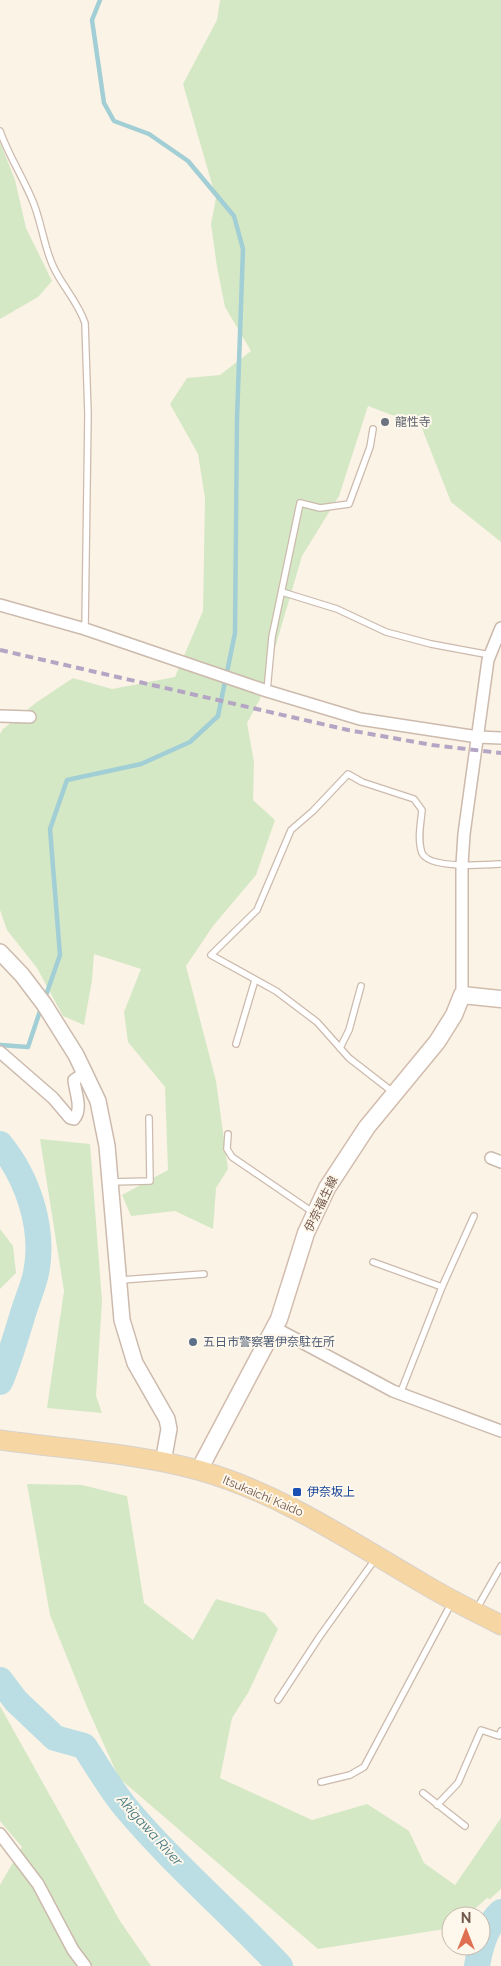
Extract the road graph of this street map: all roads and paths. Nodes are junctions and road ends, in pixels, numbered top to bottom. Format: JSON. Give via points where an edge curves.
{"nodes":[{"id":1,"x":0,"y":131,"type":"edge"},
{"id":2,"x":373,"y":429,"type":"dead end"},
{"id":3,"x":282,"y":592,"type":"junction"},
{"id":4,"x":0,"y":604,"type":"edge"},
{"id":5,"x":501,"y":628,"type":"edge"},
{"id":6,"x":85,"y":629,"type":"junction"},
{"id":7,"x":490,"y":655,"type":"junction"},
{"id":8,"x":267,"y":691,"type":"junction"},
{"id":9,"x":0,"y":716,"type":"edge"},
{"id":10,"x":30,"y":717,"type":"dead end"},
{"id":11,"x":478,"y":737,"type":"junction"},
{"id":12,"x":501,"y":738,"type":"edge"},
{"id":13,"x":501,"y":864,"type":"edge"},
{"id":14,"x":462,"y":865,"type":"junction"},
{"id":15,"x":0,"y":952,"type":"edge"},
{"id":16,"x":255,"y":980,"type":"junction"},
{"id":17,"x":361,"y":986,"type":"dead end"},
{"id":18,"x":462,"y":995,"type":"junction"},
{"id":19,"x":501,"y":999,"type":"edge"},
{"id":20,"x":236,"y":1044,"type":"dead end"},
{"id":21,"x":340,"y":1048,"type":"junction"},
{"id":22,"x":0,"y":1052,"type":"edge"},
{"id":23,"x":86,"y":1072,"type":"junction"},
{"id":24,"x":395,"y":1094,"type":"junction"},
{"id":25,"x":149,"y":1118,"type":"dead end"},
{"id":26,"x":228,"y":1134,"type":"dead end"},
{"id":27,"x":110,"y":1182,"type":"junction"},
{"id":28,"x":314,"y":1213,"type":"junction"},
{"id":29,"x":474,"y":1216,"type":"dead end"},
{"id":30,"x":373,"y":1262,"type":"dead end"},
{"id":31,"x":204,"y":1274,"type":"dead end"},
{"id":32,"x":118,"y":1280,"type":"junction"},
{"id":33,"x":442,"y":1287,"type":"junction"},
{"id":34,"x":275,"y":1328,"type":"junction"},
{"id":35,"x":400,"y":1394,"type":"junction"},
{"id":36,"x":501,"y":1431,"type":"edge"},
{"id":37,"x":0,"y":1440,"type":"edge"},
{"id":38,"x":163,"y":1462,"type":"junction"},
{"id":39,"x":198,"y":1470,"type":"junction"},
{"id":40,"x":377,"y":1556,"type":"junction"},
{"id":41,"x":501,"y":1566,"type":"edge"},
{"id":42,"x":453,"y":1600,"type":"junction"},
{"id":43,"x":475,"y":1612,"type":"junction"},
{"id":44,"x":501,"y":1625,"type":"edge"},
{"id":45,"x":278,"y":1700,"type":"dead end"},
{"id":46,"x":501,"y":1731,"type":"edge"},
{"id":47,"x":321,"y":1782,"type":"dead end"},
{"id":48,"x":423,"y":1793,"type":"dead end"},
{"id":49,"x":437,"y":1805,"type":"junction"},
{"id":50,"x":465,"y":1826,"type":"dead end"},
{"id":51,"x":0,"y":1834,"type":"edge"},
{"id":52,"x":86,"y":1966,"type":"edge"}],
"edges":[{"from":1,"to":6,"type":"lane","via":[[8,154],[32,198],[52,265],[85,323],[88,414]]},
{"from":2,"to":3,"type":"lane","via":[[370,447],[349,504],[320,508],[300,503]]},
{"from":3,"to":7,"type":"lane","via":[[337,608],[386,632]]},
{"from":3,"to":8,"type":"lane","via":[[272,637]]},
{"from":4,"to":6,"type":"street"},
{"from":5,"to":7,"type":"street"},
{"from":6,"to":8,"type":"street"},
{"from":7,"to":11,"type":"street"},
{"from":8,"to":11,"type":"street","via":[[360,719]]},
{"from":9,"to":10,"type":"street"},
{"from":11,"to":12,"type":"street"},
{"from":11,"to":14,"type":"street"},
{"from":13,"to":14,"type":"lane"},
{"from":14,"to":16,"type":"lane","via":[[431,861],[422,854],[422,810],[414,798],[362,782],[348,774],[291,830],[257,910],[211,955]]},
{"from":14,"to":18,"type":"street"},
{"from":15,"to":23,"type":"street","via":[[38,995]]},
{"from":16,"to":20,"type":"lane"},
{"from":16,"to":21,"type":"lane","via":[[276,991],[316,1022]]},
{"from":17,"to":21,"type":"lane","via":[[349,1030]]},
{"from":18,"to":19,"type":"main road"},
{"from":18,"to":24,"type":"main road","name":"伊奈福生線","via":[[447,1027]]},
{"from":21,"to":24,"type":"lane"},
{"from":22,"to":23,"type":"street","via":[[74,1119],[79,1109],[74,1080]]},
{"from":23,"to":27,"type":"street","via":[[104,1124]]},
{"from":24,"to":28,"type":"main road","name":"伊奈福生線","via":[[345,1158]]},
{"from":25,"to":27,"type":"lane","via":[[150,1181]]},
{"from":26,"to":28,"type":"lane","via":[[227,1150],[232,1157]]},
{"from":27,"to":32,"type":"street"},
{"from":28,"to":34,"type":"main road","name":"伊奈福生線"},
{"from":29,"to":33,"type":"lane"},
{"from":30,"to":33,"type":"lane"},
{"from":31,"to":32,"type":"lane"},
{"from":32,"to":38,"type":"street","via":[[122,1320],[131,1353],[168,1424]]},
{"from":33,"to":35,"type":"lane"},
{"from":34,"to":35,"type":"street"},
{"from":34,"to":39,"type":"main road","name":"伊奈福生線"},
{"from":35,"to":36,"type":"street"},
{"from":37,"to":38,"type":"main road","name":"Itsukaichi Kaido"},
{"from":38,"to":39,"type":"main road","name":"Itsukaichi Kaido"},
{"from":39,"to":40,"type":"main road","name":"Itsukaichi Kaido","via":[[299,1510]]},
{"from":40,"to":42,"type":"main road","name":"Itsukaichi Kaido"},
{"from":40,"to":45,"type":"lane"},
{"from":41,"to":43,"type":"lane"},
{"from":42,"to":43,"type":"main road","name":"Itsukaichi Kaido"},
{"from":42,"to":47,"type":"lane","via":[[364,1766],[350,1775]]},
{"from":43,"to":44,"type":"main road","name":"Itsukaichi Kaido"},
{"from":46,"to":49,"type":"lane","via":[[499,1736],[481,1730],[458,1782]]},
{"from":48,"to":49,"type":"lane"},
{"from":49,"to":50,"type":"lane"},
{"from":51,"to":52,"type":"street","via":[[38,1884]]}]}
